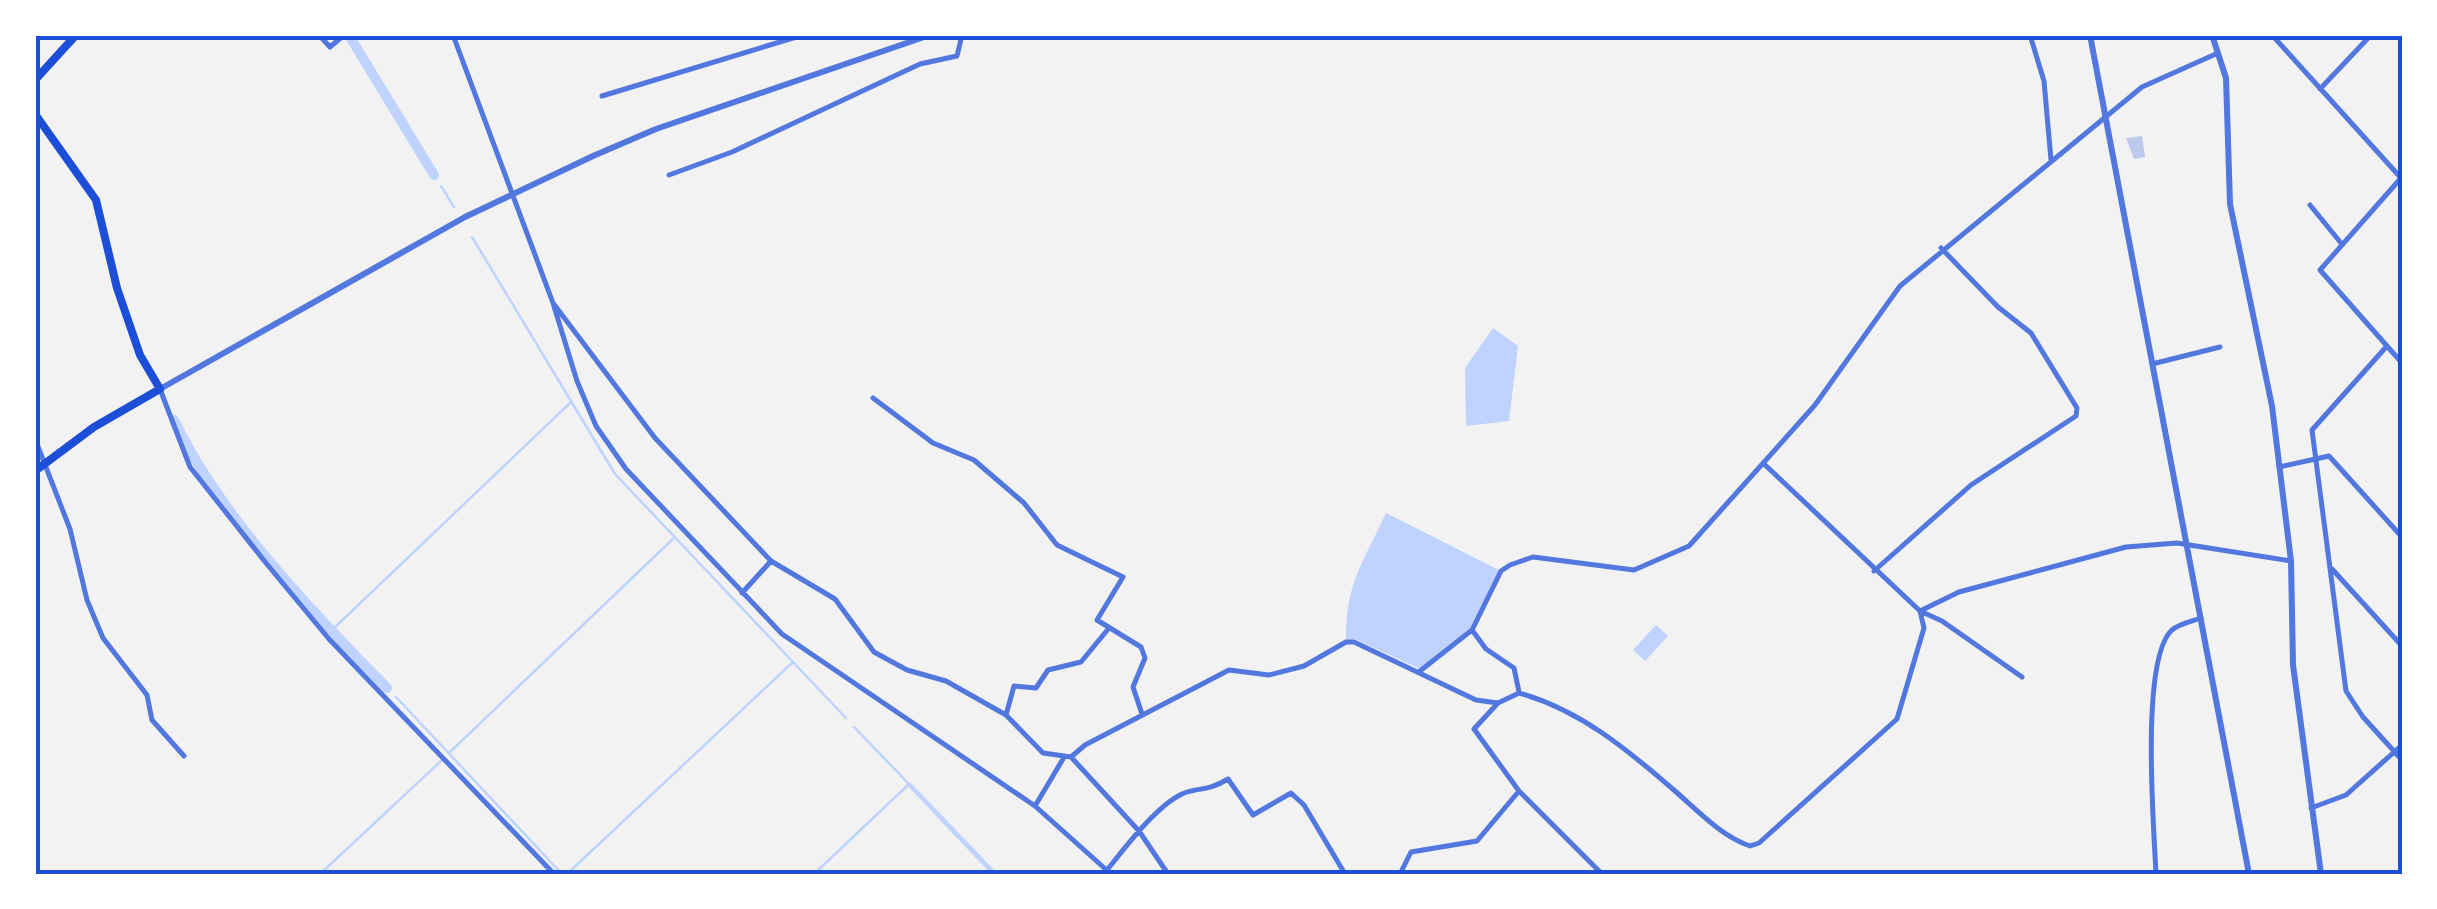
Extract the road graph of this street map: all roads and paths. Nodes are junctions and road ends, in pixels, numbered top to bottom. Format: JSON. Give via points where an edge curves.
{"nodes":[{"id":1,"x":76,"y":35,"type":"edge"},
{"id":2,"x":318,"y":35,"type":"edge"},
{"id":3,"x":344,"y":35,"type":"edge"},
{"id":4,"x":453,"y":35,"type":"edge"},
{"id":5,"x":803,"y":35,"type":"edge"},
{"id":6,"x":930,"y":35,"type":"edge"},
{"id":7,"x":962,"y":35,"type":"edge"},
{"id":8,"x":2030,"y":35,"type":"edge"},
{"id":9,"x":2090,"y":35,"type":"edge"},
{"id":10,"x":2212,"y":35,"type":"edge"},
{"id":11,"x":2272,"y":35,"type":"edge"},
{"id":12,"x":2371,"y":35,"type":"edge"},
{"id":13,"x":2220,"y":52,"type":"junction"},
{"id":14,"x":35,"y":80,"type":"edge"},
{"id":15,"x":2320,"y":88,"type":"junction"},
{"id":16,"x":602,"y":96,"type":"dead end"},
{"id":17,"x":35,"y":114,"type":"edge"},
{"id":18,"x":2106,"y":118,"type":"junction"},
{"id":19,"x":2051,"y":161,"type":"junction"},
{"id":20,"x":668,"y":176,"type":"dead end"},
{"id":21,"x":2401,"y":178,"type":"edge"},
{"id":22,"x":513,"y":194,"type":"junction"},
{"id":23,"x":2310,"y":205,"type":"dead end"},
{"id":24,"x":2341,"y":244,"type":"junction"},
{"id":25,"x":1941,"y":248,"type":"junction"},
{"id":26,"x":553,"y":303,"type":"junction"},
{"id":27,"x":2386,"y":346,"type":"junction"},
{"id":28,"x":2220,"y":347,"type":"dead end"},
{"id":29,"x":2402,"y":362,"type":"edge"},
{"id":30,"x":2152,"y":364,"type":"junction"},
{"id":31,"x":160,"y":389,"type":"junction"},
{"id":32,"x":873,"y":398,"type":"dead end"},
{"id":33,"x":35,"y":439,"type":"edge"},
{"id":34,"x":1763,"y":462,"type":"junction"},
{"id":35,"x":2314,"y":462,"type":"junction"},
{"id":36,"x":47,"y":463,"type":"junction"},
{"id":37,"x":2279,"y":467,"type":"junction"},
{"id":38,"x":35,"y":472,"type":"edge"},
{"id":39,"x":2402,"y":537,"type":"edge"},
{"id":40,"x":2187,"y":545,"type":"junction"},
{"id":41,"x":771,"y":560,"type":"junction"},
{"id":42,"x":2291,"y":561,"type":"junction"},
{"id":43,"x":2330,"y":567,"type":"junction"},
{"id":44,"x":1874,"y":571,"type":"junction"},
{"id":45,"x":742,"y":593,"type":"junction"},
{"id":46,"x":1920,"y":610,"type":"junction"},
{"id":47,"x":2201,"y":618,"type":"junction"},
{"id":48,"x":1110,"y":628,"type":"junction"},
{"id":49,"x":1472,"y":630,"type":"junction"},
{"id":50,"x":2402,"y":646,"type":"edge"},
{"id":51,"x":1420,"y":671,"type":"junction"},
{"id":52,"x":2022,"y":677,"type":"dead end"},
{"id":53,"x":1519,"y":694,"type":"junction"},
{"id":54,"x":1498,"y":703,"type":"junction"},
{"id":55,"x":1006,"y":714,"type":"junction"},
{"id":56,"x":1142,"y":714,"type":"junction"},
{"id":57,"x":2402,"y":744,"type":"edge"},
{"id":58,"x":2394,"y":752,"type":"junction"},
{"id":59,"x":184,"y":756,"type":"dead end"},
{"id":60,"x":1067,"y":758,"type":"junction"},
{"id":61,"x":2402,"y":760,"type":"edge"},
{"id":62,"x":1518,"y":791,"type":"junction"},
{"id":63,"x":1036,"y":806,"type":"junction"},
{"id":64,"x":2311,"y":808,"type":"junction"},
{"id":65,"x":1139,"y":831,"type":"junction"},
{"id":66,"x":1109,"y":872,"type":"edge"},
{"id":67,"x":554,"y":874,"type":"edge"},
{"id":68,"x":1168,"y":874,"type":"edge"},
{"id":69,"x":1346,"y":874,"type":"edge"},
{"id":70,"x":1400,"y":874,"type":"edge"},
{"id":71,"x":1602,"y":874,"type":"edge"},
{"id":72,"x":2156,"y":874,"type":"edge"},
{"id":73,"x":2249,"y":874,"type":"edge"},
{"id":74,"x":2321,"y":874,"type":"edge"}],
"edges":[{"from":1,"to":14,"type":"main road"},
{"from":2,"to":3,"type":"street","via":[[330,48]]},
{"from":4,"to":22,"type":"street"},
{"from":5,"to":16,"type":"street"},
{"from":6,"to":22,"type":"street","via":[[656,129]]},
{"from":7,"to":20,"type":"street","via":[[958,56],[920,64]]},
{"from":8,"to":19,"type":"street","via":[[2044,81]]},
{"from":9,"to":18,"type":"street"},
{"from":10,"to":13,"type":"street"},
{"from":11,"to":15,"type":"street"},
{"from":12,"to":15,"type":"street"},
{"from":13,"to":18,"type":"street","via":[[2142,87]]},
{"from":13,"to":37,"type":"street","via":[[2230,204],[2267,367]]},
{"from":15,"to":21,"type":"street"},
{"from":17,"to":31,"type":"main road","via":[[96,200],[116,288]]},
{"from":18,"to":19,"type":"street"},
{"from":18,"to":30,"type":"street"},
{"from":19,"to":25,"type":"street"},
{"from":21,"to":24,"type":"street"},
{"from":22,"to":26,"type":"street"},
{"from":22,"to":31,"type":"street"},
{"from":23,"to":24,"type":"street"},
{"from":24,"to":27,"type":"street","via":[[2320,270]]},
{"from":25,"to":34,"type":"street","via":[[1881,308],[1815,405]]},
{"from":25,"to":44,"type":"street","via":[[2031,333],[2076,416],[1972,485]]},
{"from":26,"to":41,"type":"street","via":[[655,438]]},
{"from":26,"to":45,"type":"street","via":[[596,426],[626,469]]},
{"from":27,"to":29,"type":"street"},
{"from":27,"to":35,"type":"street","via":[[2312,430]]},
{"from":28,"to":30,"type":"street"},
{"from":30,"to":40,"type":"street"},
{"from":31,"to":36,"type":"main road"},
{"from":31,"to":67,"type":"street","via":[[190,467],[266,562],[329,639]]},
{"from":32,"to":48,"type":"street","via":[[934,443],[974,460],[1024,503],[1057,545],[1123,576],[1097,620]]},
{"from":33,"to":36,"type":"street"},
{"from":34,"to":44,"type":"street"},
{"from":34,"to":49,"type":"street","via":[[1689,546],[1672,555],[1634,570],[1533,557],[1510,565]]},
{"from":35,"to":37,"type":"street"},
{"from":35,"to":39,"type":"street","via":[[2329,456]]},
{"from":35,"to":43,"type":"street"},
{"from":36,"to":38,"type":"main road"},
{"from":36,"to":59,"type":"street","via":[[103,638],[147,695],[152,720]]},
{"from":37,"to":42,"type":"street"},
{"from":40,"to":42,"type":"street"},
{"from":40,"to":46,"type":"street","via":[[2098,551],[1958,592]]},
{"from":40,"to":47,"type":"street"},
{"from":41,"to":45,"type":"street"},
{"from":41,"to":55,"type":"street","via":[[835,599],[874,652]]},
{"from":42,"to":64,"type":"street","via":[[2293,665]]},
{"from":43,"to":50,"type":"street"},
{"from":43,"to":58,"type":"street","via":[[2346,691]]},
{"from":44,"to":46,"type":"street"},
{"from":45,"to":63,"type":"street","via":[[782,634]]},
{"from":46,"to":52,"type":"street"},
{"from":46,"to":53,"type":"street","via":[[1924,628],[1897,718],[1750,846],[1720,830],[1622,746],[1561,708]]},
{"from":47,"to":72,"type":"street","via":[[2172,630],[2158,666],[2151,714]]},
{"from":47,"to":73,"type":"street"},
{"from":48,"to":55,"type":"street","via":[[1081,662],[1048,670],[1036,688],[1014,686]]},
{"from":48,"to":56,"type":"street","via":[[1141,647],[1145,658],[1133,687]]},
{"from":49,"to":51,"type":"street"},
{"from":49,"to":53,"type":"street","via":[[1514,668]]},
{"from":51,"to":54,"type":"street","via":[[1476,700]]},
{"from":51,"to":56,"type":"street","via":[[1346,642],[1304,666],[1268,675],[1230,670]]},
{"from":53,"to":54,"type":"street"},
{"from":54,"to":62,"type":"street","via":[[1474,729]]},
{"from":55,"to":60,"type":"street","via":[[1043,753]]},
{"from":56,"to":60,"type":"street"},
{"from":57,"to":58,"type":"street"},
{"from":58,"to":61,"type":"street"},
{"from":58,"to":64,"type":"street","via":[[2346,794]]},
{"from":60,"to":63,"type":"street"},
{"from":60,"to":65,"type":"street"},
{"from":62,"to":70,"type":"street","via":[[1477,841],[1411,852]]},
{"from":62,"to":71,"type":"street"},
{"from":63,"to":66,"type":"street"},
{"from":64,"to":74,"type":"street"},
{"from":65,"to":66,"type":"street"},
{"from":65,"to":68,"type":"street"},
{"from":65,"to":69,"type":"street","via":[[1182,793],[1208,791],[1228,779],[1253,815],[1291,793]]}]}
